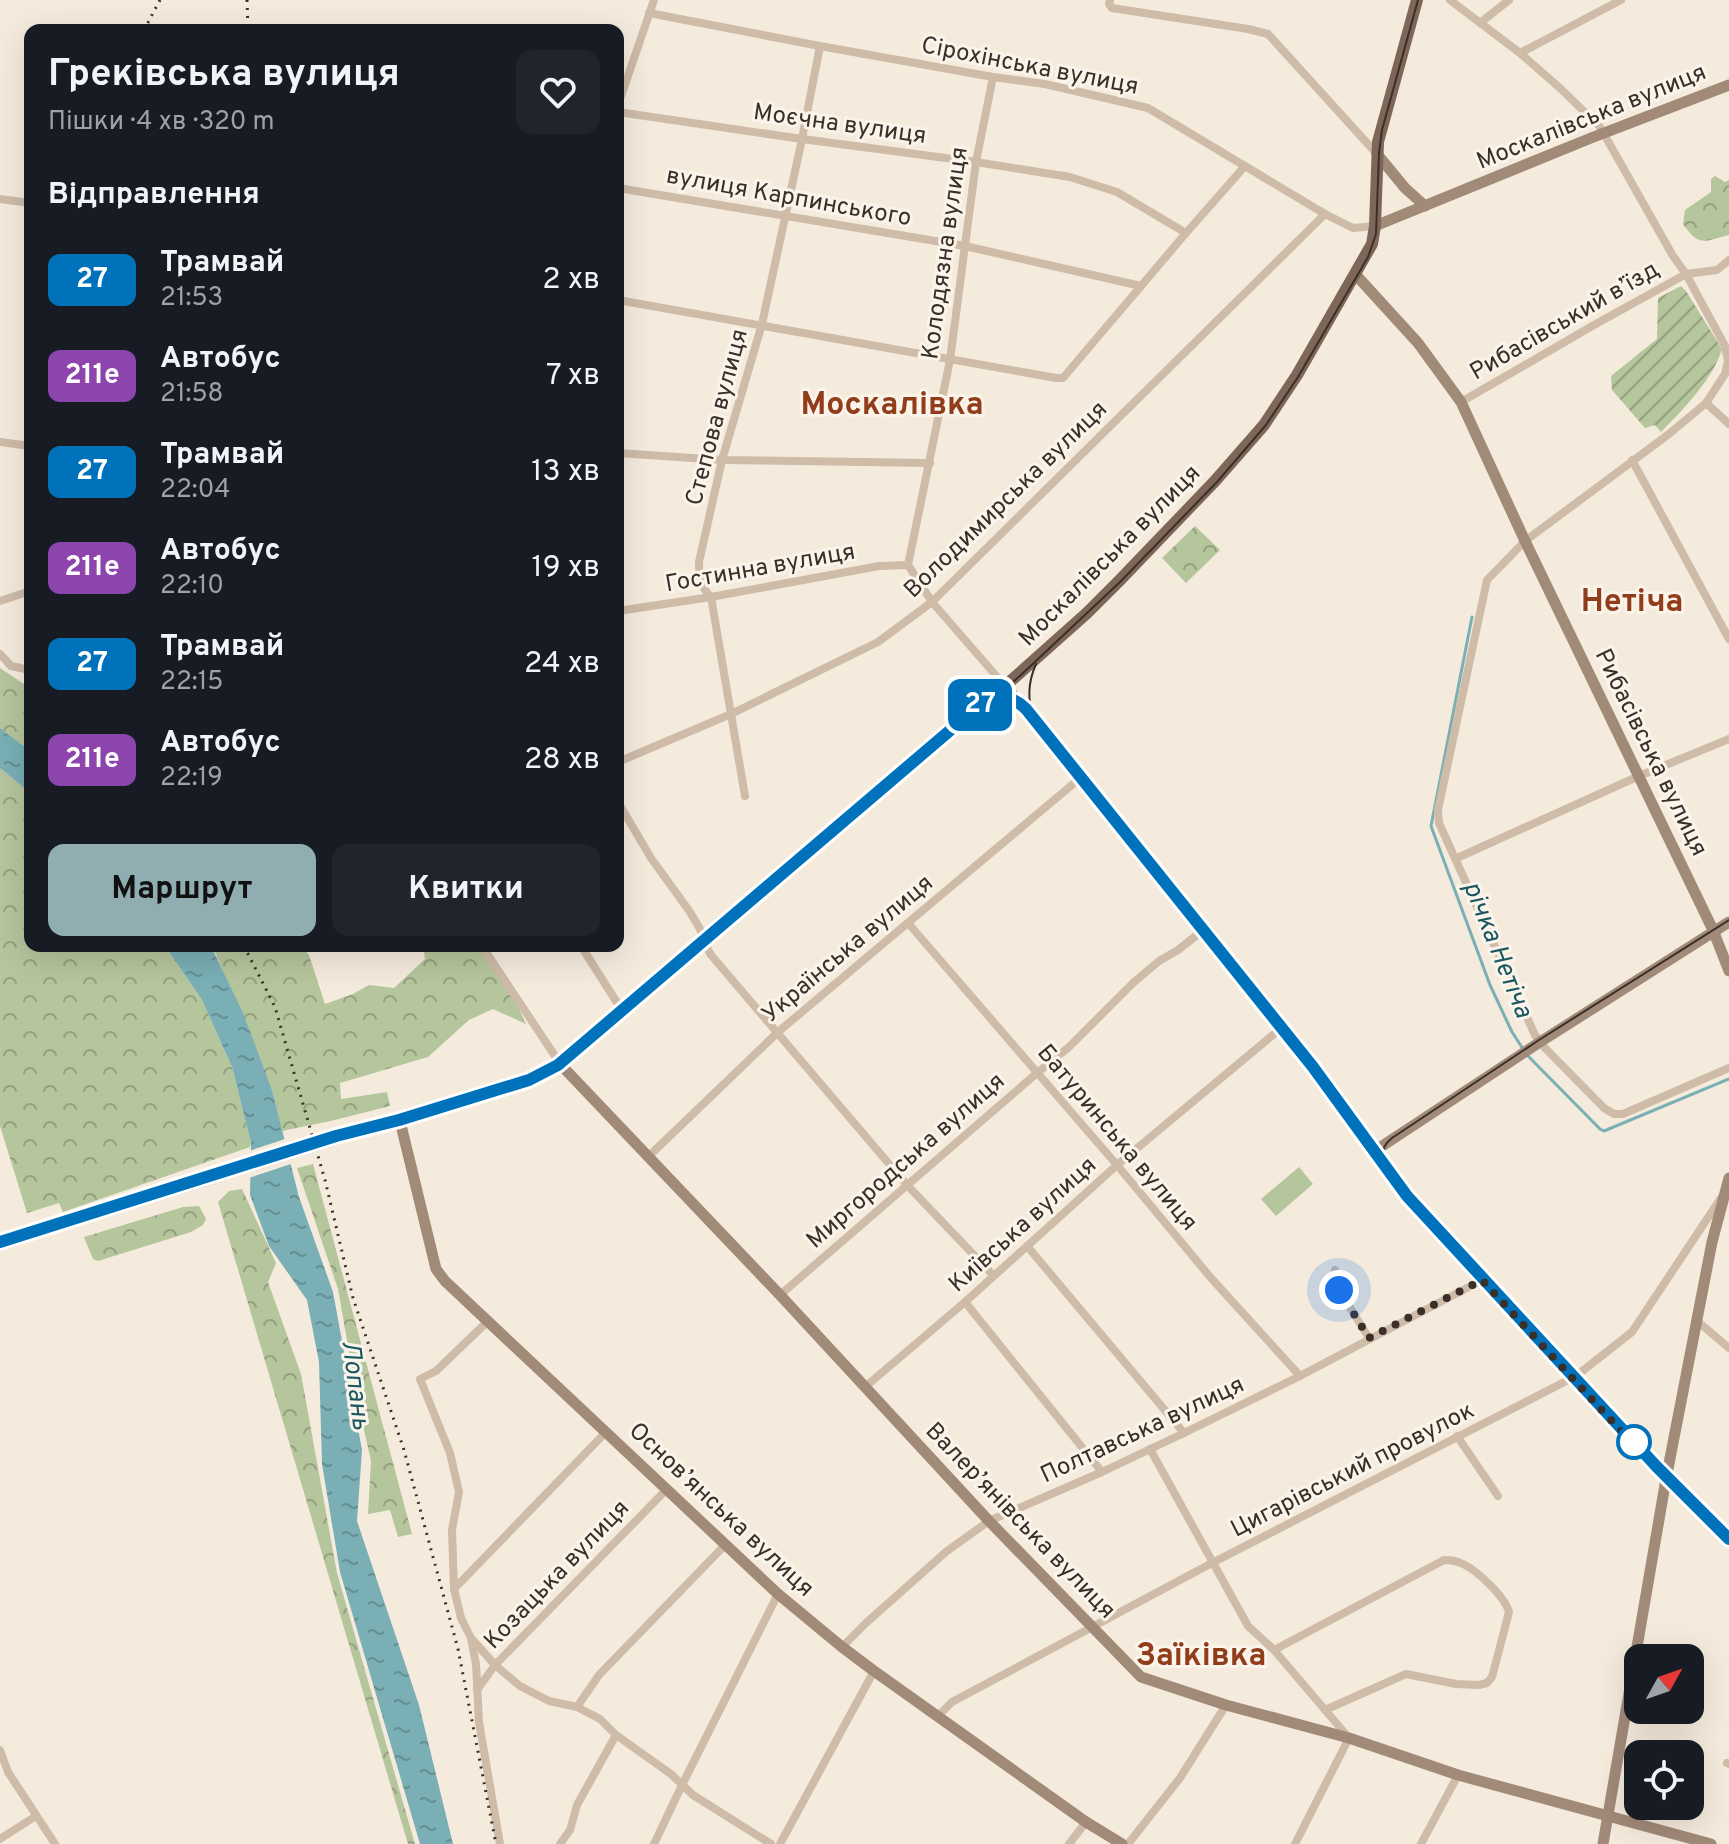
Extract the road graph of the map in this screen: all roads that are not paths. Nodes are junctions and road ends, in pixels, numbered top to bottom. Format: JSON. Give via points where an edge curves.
{"nodes":[{"id":1,"x":654,"y":0,"type":"edge"},
{"id":2,"x":1110,"y":0,"type":"edge"},
{"id":3,"x":1417,"y":0,"type":"edge"},
{"id":4,"x":1450,"y":0,"type":"edge"},
{"id":5,"x":1509,"y":0,"type":"edge"},
{"id":6,"x":1621,"y":0,"type":"edge"},
{"id":7,"x":649,"y":13,"type":"junction"},
{"id":8,"x":1480,"y":23,"type":"junction"},
{"id":9,"x":820,"y":46,"type":"junction"},
{"id":10,"x":1520,"y":53,"type":"junction"},
{"id":11,"x":993,"y":77,"type":"junction"},
{"id":12,"x":1729,"y":85,"type":"edge"},
{"id":13,"x":624,"y":87,"type":"edge"},
{"id":14,"x":624,"y":113,"type":"edge"},
{"id":15,"x":1605,"y":133,"type":"junction"},
{"id":16,"x":802,"y":139,"type":"junction"},
{"id":17,"x":1377,"y":154,"type":"junction"},
{"id":18,"x":976,"y":162,"type":"junction"},
{"id":19,"x":1245,"y":166,"type":"junction"},
{"id":20,"x":624,"y":189,"type":"edge"},
{"id":21,"x":0,"y":199,"type":"edge"},
{"id":22,"x":24,"y":202,"type":"edge"},
{"id":23,"x":1425,"y":206,"type":"junction"},
{"id":24,"x":1325,"y":214,"type":"junction"},
{"id":25,"x":785,"y":216,"type":"junction"},
{"id":26,"x":1375,"y":226,"type":"junction"},
{"id":27,"x":1186,"y":233,"type":"junction"},
{"id":28,"x":965,"y":246,"type":"junction"},
{"id":29,"x":1729,"y":260,"type":"edge"},
{"id":30,"x":1686,"y":274,"type":"junction"},
{"id":31,"x":1356,"y":275,"type":"junction"},
{"id":32,"x":1141,"y":286,"type":"junction"},
{"id":33,"x":624,"y":301,"type":"edge"},
{"id":34,"x":762,"y":324,"type":"junction"},
{"id":35,"x":950,"y":360,"type":"junction"},
{"id":36,"x":1461,"y":402,"type":"junction"},
{"id":37,"x":1706,"y":403,"type":"junction"},
{"id":38,"x":1729,"y":424,"type":"edge"},
{"id":39,"x":0,"y":442,"type":"edge"},
{"id":40,"x":24,"y":445,"type":"edge"},
{"id":41,"x":624,"y":453,"type":"edge"},
{"id":42,"x":722,"y":460,"type":"junction"},
{"id":43,"x":1632,"y":460,"type":"junction"},
{"id":44,"x":930,"y":463,"type":"junction"},
{"id":45,"x":1525,"y":541,"type":"junction"},
{"id":46,"x":908,"y":565,"type":"junction"},
{"id":47,"x":24,"y":593,"type":"edge"},
{"id":48,"x":711,"y":597,"type":"junction"},
{"id":49,"x":0,"y":601,"type":"edge"},
{"id":50,"x":932,"y":602,"type":"junction"},
{"id":51,"x":624,"y":610,"type":"edge"},
{"id":52,"x":1729,"y":639,"type":"edge"},
{"id":53,"x":0,"y":654,"type":"edge"},
{"id":54,"x":24,"y":669,"type":"edge"},
{"id":55,"x":1005,"y":686,"type":"junction"},
{"id":56,"x":731,"y":714,"type":"junction"},
{"id":57,"x":1729,"y":739,"type":"edge"},
{"id":58,"x":624,"y":759,"type":"edge"},
{"id":59,"x":1639,"y":776,"type":"junction"},
{"id":60,"x":1079,"y":779,"type":"junction"},
{"id":61,"x":745,"y":796,"type":"dead end"},
{"id":62,"x":624,"y":812,"type":"edge"},
{"id":63,"x":1457,"y":858,"type":"junction"},
{"id":64,"x":1729,"y":922,"type":"edge"},
{"id":65,"x":908,"y":923,"type":"junction"},
{"id":66,"x":1712,"y":927,"type":"junction"},
{"id":67,"x":1202,"y":931,"type":"junction"},
{"id":68,"x":705,"y":944,"type":"junction"},
{"id":69,"x":486,"y":952,"type":"edge"},
{"id":70,"x":585,"y":952,"type":"edge"},
{"id":71,"x":1729,"y":971,"type":"edge"},
{"id":72,"x":623,"y":1012,"type":"junction"},
{"id":73,"x":1280,"y":1029,"type":"junction"},
{"id":74,"x":778,"y":1032,"type":"junction"},
{"id":75,"x":1540,"y":1042,"type":"junction"},
{"id":76,"x":561,"y":1065,"type":"junction"},
{"id":77,"x":1729,"y":1068,"type":"edge"},
{"id":78,"x":1037,"y":1073,"type":"junction"},
{"id":79,"x":400,"y":1121,"type":"junction"},
{"id":80,"x":1373,"y":1152,"type":"junction"},
{"id":81,"x":649,"y":1156,"type":"junction"},
{"id":82,"x":1117,"y":1165,"type":"junction"},
{"id":83,"x":1729,"y":1178,"type":"edge"},
{"id":84,"x":907,"y":1185,"type":"junction"},
{"id":85,"x":1725,"y":1191,"type":"junction"},
{"id":86,"x":0,"y":1245,"type":"edge"},
{"id":87,"x":1027,"y":1246,"type":"junction"},
{"id":88,"x":1335,"y":1270,"type":"dead end"},
{"id":89,"x":993,"y":1275,"type":"junction"},
{"id":90,"x":1482,"y":1280,"type":"junction"},
{"id":91,"x":780,"y":1295,"type":"junction"},
{"id":92,"x":965,"y":1302,"type":"junction"},
{"id":93,"x":1696,"y":1320,"type":"junction"},
{"id":94,"x":488,"y":1321,"type":"junction"},
{"id":95,"x":1369,"y":1338,"type":"junction"},
{"id":96,"x":1729,"y":1348,"type":"edge"},
{"id":97,"x":1300,"y":1376,"type":"junction"},
{"id":98,"x":1572,"y":1378,"type":"junction"},
{"id":99,"x":865,"y":1387,"type":"junction"},
{"id":100,"x":606,"y":1432,"type":"junction"},
{"id":101,"x":1184,"y":1433,"type":"junction"},
{"id":102,"x":1457,"y":1436,"type":"junction"},
{"id":103,"x":1150,"y":1449,"type":"junction"},
{"id":104,"x":1102,"y":1472,"type":"junction"},
{"id":105,"x":1666,"y":1479,"type":"junction"},
{"id":106,"x":667,"y":1489,"type":"junction"},
{"id":107,"x":1498,"y":1496,"type":"dead end"},
{"id":108,"x":989,"y":1521,"type":"junction"},
{"id":109,"x":1729,"y":1541,"type":"edge"},
{"id":110,"x":726,"y":1544,"type":"junction"},
{"id":111,"x":1212,"y":1563,"type":"junction"},
{"id":112,"x":454,"y":1589,"type":"junction"},
{"id":113,"x":778,"y":1594,"type":"junction"},
{"id":114,"x":1093,"y":1627,"type":"junction"},
{"id":115,"x":471,"y":1638,"type":"junction"},
{"id":116,"x":842,"y":1647,"type":"junction"},
{"id":117,"x":1274,"y":1650,"type":"junction"},
{"id":118,"x":495,"y":1665,"type":"junction"},
{"id":119,"x":874,"y":1671,"type":"junction"},
{"id":120,"x":477,"y":1690,"type":"junction"},
{"id":121,"x":1226,"y":1705,"type":"junction"},
{"id":122,"x":577,"y":1707,"type":"junction"},
{"id":123,"x":1325,"y":1710,"type":"junction"},
{"id":124,"x":938,"y":1716,"type":"junction"},
{"id":125,"x":616,"y":1735,"type":"junction"},
{"id":126,"x":1349,"y":1738,"type":"junction"},
{"id":127,"x":0,"y":1750,"type":"edge"},
{"id":128,"x":1458,"y":1775,"type":"junction"},
{"id":129,"x":683,"y":1783,"type":"junction"},
{"id":130,"x":36,"y":1816,"type":"junction"},
{"id":131,"x":1607,"y":1817,"type":"junction"},
{"id":132,"x":1086,"y":1822,"type":"junction"},
{"id":133,"x":0,"y":1839,"type":"edge"},
{"id":134,"x":55,"y":1844,"type":"edge"},
{"id":135,"x":500,"y":1844,"type":"edge"},
{"id":136,"x":560,"y":1844,"type":"edge"},
{"id":137,"x":654,"y":1844,"type":"edge"},
{"id":138,"x":771,"y":1844,"type":"edge"},
{"id":139,"x":780,"y":1844,"type":"edge"},
{"id":140,"x":1069,"y":1844,"type":"edge"},
{"id":141,"x":1122,"y":1844,"type":"edge"},
{"id":142,"x":1128,"y":1844,"type":"edge"},
{"id":143,"x":1295,"y":1844,"type":"edge"},
{"id":144,"x":1421,"y":1844,"type":"edge"},
{"id":145,"x":1603,"y":1844,"type":"edge"},
{"id":146,"x":1711,"y":1844,"type":"edge"}],
"edges":[{"from":1,"to":7,"type":"street"},
{"from":2,"to":17,"type":"street","via":[[1112,8],[1125,11],[1268,34]]},
{"from":3,"to":17,"type":"main road"},
{"from":4,"to":8,"type":"street"},
{"from":5,"to":8,"type":"street"},
{"from":6,"to":10,"type":"street"},
{"from":7,"to":9,"type":"street","name":"Сірохінська вулиця"},
{"from":7,"to":13,"type":"street"},
{"from":8,"to":10,"type":"street"},
{"from":9,"to":11,"type":"street","name":"Сірохінська вулиця"},
{"from":9,"to":16,"type":"street","name":"Степова вулиця"},
{"from":10,"to":15,"type":"street"},
{"from":11,"to":18,"type":"street","name":"Колодязна вулиця"},
{"from":11,"to":19,"type":"street","name":"Сірохінська вулиця","via":[[1148,108]]},
{"from":12,"to":15,"type":"street","name":"Москалівська вулиця"},
{"from":14,"to":16,"type":"street","name":"Моєчна вулиця"},
{"from":15,"to":23,"type":"street","name":"Москалівська вулиця"},
{"from":15,"to":30,"type":"street"},
{"from":16,"to":18,"type":"street","name":"Моєчна вулиця"},
{"from":16,"to":25,"type":"street","name":"Степова вулиця"},
{"from":17,"to":23,"type":"street"},
{"from":17,"to":26,"type":"main road"},
{"from":18,"to":27,"type":"street","name":"Моєчна вулиця","via":[[1070,177],[1117,192]]},
{"from":18,"to":28,"type":"street","name":"Колодязна вулиця"},
{"from":19,"to":24,"type":"street","name":"Сірохінська вулиця"},
{"from":19,"to":27,"type":"street"},
{"from":20,"to":25,"type":"street","name":"вулиця Карпинського"},
{"from":21,"to":22,"type":"street"},
{"from":23,"to":26,"type":"street","name":"Москалівська вулиця"},
{"from":24,"to":26,"type":"street","name":"Сірохінська вулиця","via":[[1353,228]]},
{"from":24,"to":50,"type":"street","name":"Володимирська вулиця"},
{"from":25,"to":28,"type":"street","name":"вулиця Карпинського"},
{"from":25,"to":34,"type":"street","name":"Степова вулиця"},
{"from":26,"to":31,"type":"main road","name":"Москалівська вулиця"},
{"from":27,"to":32,"type":"street"},
{"from":28,"to":32,"type":"street","name":"вулиця Карпинського"},
{"from":28,"to":35,"type":"street","name":"Колодязна вулиця"},
{"from":29,"to":30,"type":"street","name":"Рибасівський в’їзд","via":[[1717,270]]},
{"from":30,"to":36,"type":"street","name":"Рибасівський в’їзд"},
{"from":30,"to":37,"type":"street","via":[[1728,361]]},
{"from":31,"to":36,"type":"street","name":"Рибасівська вулиця","via":[[1418,343]]},
{"from":31,"to":55,"type":"main road","name":"Москалівська вулиця","via":[[1264,425],[1119,581]]},
{"from":32,"to":35,"type":"street","via":[[1063,378]]},
{"from":33,"to":34,"type":"street"},
{"from":34,"to":35,"type":"street"},
{"from":34,"to":42,"type":"street","name":"Степова вулиця"},
{"from":35,"to":44,"type":"street","name":"Колодязна вулиця"},
{"from":36,"to":45,"type":"street","name":"Рибасівська вулиця"},
{"from":37,"to":38,"type":"street"},
{"from":37,"to":43,"type":"street"},
{"from":39,"to":40,"type":"street"},
{"from":41,"to":42,"type":"street"},
{"from":42,"to":44,"type":"street"},
{"from":42,"to":48,"type":"street","name":"Степова вулиця","via":[[699,562],[702,588]]},
{"from":43,"to":45,"type":"street"},
{"from":43,"to":52,"type":"street"},
{"from":44,"to":46,"type":"street","name":"Колодязна вулиця"},
{"from":45,"to":59,"type":"street","name":"Рибасівська вулиця"},
{"from":45,"to":63,"type":"street","via":[[1487,580],[1455,723],[1438,810]]},
{"from":46,"to":48,"type":"street","name":"Гостинна вулиця"},
{"from":46,"to":50,"type":"street"},
{"from":47,"to":49,"type":"street"},
{"from":48,"to":51,"type":"street","name":"Гостинна вулиця"},
{"from":48,"to":56,"type":"street","name":"Степова вулиця"},
{"from":50,"to":55,"type":"street"},
{"from":50,"to":56,"type":"street","name":"Володимирська вулиця","via":[[878,642]]},
{"from":53,"to":54,"type":"street","via":[[11,666]]},
{"from":55,"to":60,"type":"main road"},
{"from":55,"to":68,"type":"street","name":"Москалівська вулиця"},
{"from":56,"to":58,"type":"street","name":"Володимирська вулиця"},
{"from":56,"to":61,"type":"street","name":"Степова вулиця"},
{"from":57,"to":59,"type":"street"},
{"from":59,"to":63,"type":"street"},
{"from":59,"to":66,"type":"street","name":"Рибасівська вулиця"},
{"from":60,"to":65,"type":"street","name":"Українська вулиця"},
{"from":60,"to":67,"type":"main road"},
{"from":62,"to":68,"type":"street"},
{"from":63,"to":75,"type":"street"},
{"from":64,"to":66,"type":"street"},
{"from":65,"to":74,"type":"street","name":"Українська вулиця"},
{"from":65,"to":78,"type":"street","name":"Батуринська вулиця"},
{"from":66,"to":71,"type":"street","name":"Рибасівська вулиця"},
{"from":66,"to":75,"type":"street"},
{"from":67,"to":73,"type":"main road"},
{"from":67,"to":78,"type":"street","name":"Миргородська вулиця","via":[[1142,975]]},
{"from":68,"to":72,"type":"street","name":"Москалівська вулиця"},
{"from":68,"to":74,"type":"street"},
{"from":69,"to":76,"type":"street","name":"Валер’янівська вулиця"},
{"from":70,"to":72,"type":"street"},
{"from":72,"to":76,"type":"street","name":"Москалівська вулиця"},
{"from":73,"to":80,"type":"main road"},
{"from":73,"to":82,"type":"street","name":"Київська вулиця"},
{"from":74,"to":81,"type":"street","name":"Українська вулиця"},
{"from":74,"to":84,"type":"street"},
{"from":75,"to":77,"type":"street","via":[[1614,1114]]},
{"from":75,"to":80,"type":"street"},
{"from":76,"to":79,"type":"street","name":"Москалівська вулиця","via":[[532,1081]]},
{"from":76,"to":81,"type":"street","name":"Валер’янівська вулиця"},
{"from":78,"to":82,"type":"street","name":"Батуринська вулиця"},
{"from":78,"to":84,"type":"street","name":"Миргородська вулиця"},
{"from":79,"to":86,"type":"street","name":"Москалівська вулиця","bridge":true},
{"from":79,"to":94,"type":"street","name":"Основ’янська вулиця","via":[[436,1269]]},
{"from":80,"to":90,"type":"main road","via":[[1406,1197]]},
{"from":81,"to":91,"type":"street","name":"Валер’янівська вулиця"},
{"from":82,"to":87,"type":"street","name":"Київська вулиця"},
{"from":82,"to":97,"type":"street","name":"Батуринська вулиця"},
{"from":83,"to":85,"type":"street"},
{"from":84,"to":89,"type":"street"},
{"from":84,"to":91,"type":"street","name":"Миргородська вулиця"},
{"from":85,"to":93,"type":"street"},
{"from":85,"to":98,"type":"street","name":"Цигарівський провулок","via":[[1632,1332]]},
{"from":87,"to":89,"type":"street","name":"Київська вулиця"},
{"from":87,"to":101,"type":"street"},
{"from":88,"to":95,"type":"street","via":[[1339,1290]]},
{"from":89,"to":92,"type":"street","name":"Київська вулиця"},
{"from":90,"to":95,"type":"street","name":"Полтавська вулиця"},
{"from":90,"to":98,"type":"main road"},
{"from":91,"to":99,"type":"street","name":"Валер’янівська вулиця"},
{"from":92,"to":99,"type":"street","name":"Київська вулиця"},
{"from":92,"to":104,"type":"street"},
{"from":93,"to":96,"type":"street"},
{"from":93,"to":105,"type":"street"},
{"from":94,"to":100,"type":"street","name":"Основ’янська вулиця"},
{"from":94,"to":112,"type":"street","via":[[436,1371],[420,1379],[450,1453],[459,1492],[452,1530]]},
{"from":95,"to":97,"type":"street","name":"Полтавська вулиця"},
{"from":97,"to":101,"type":"street","name":"Полтавська вулиця"},
{"from":98,"to":102,"type":"street","name":"Цигарівський провулок"},
{"from":98,"to":105,"type":"main road"},
{"from":99,"to":108,"type":"street","name":"Валер’янівська вулиця"},
{"from":100,"to":106,"type":"street","name":"Основ’янська вулиця"},
{"from":100,"to":112,"type":"street"},
{"from":101,"to":103,"type":"street","name":"Полтавська вулиця"},
{"from":102,"to":107,"type":"street"},
{"from":102,"to":111,"type":"street","name":"Цигарівський провулок"},
{"from":103,"to":104,"type":"street","name":"Полтавська вулиця"},
{"from":103,"to":111,"type":"street"},
{"from":104,"to":108,"type":"street","name":"Полтавська вулиця"},
{"from":105,"to":109,"type":"main road"},
{"from":105,"to":131,"type":"street"},
{"from":106,"to":110,"type":"street","name":"Основ’янська вулиця"},
{"from":106,"to":118,"type":"street","name":"Козацька вулиця"},
{"from":108,"to":114,"type":"street","name":"Валер’янівська вулиця"},
{"from":108,"to":116,"type":"street","name":"Полтавська вулиця","via":[[947,1551]]},
{"from":110,"to":113,"type":"street","name":"Основ’янська вулиця"},
{"from":110,"to":122,"type":"street","via":[[599,1675]]},
{"from":111,"to":114,"type":"street","name":"Цигарівський провулок"},
{"from":111,"to":117,"type":"street","via":[[1248,1626]]},
{"from":112,"to":115,"type":"street"},
{"from":113,"to":116,"type":"street","name":"Основ’янська вулиця"},
{"from":113,"to":129,"type":"street"},
{"from":114,"to":121,"type":"street","name":"Валер’янівська вулиця","via":[[1141,1677]]},
{"from":114,"to":124,"type":"street","name":"Цигарівський провулок","via":[[952,1702]]},
{"from":115,"to":118,"type":"street"},
{"from":115,"to":120,"type":"street"},
{"from":116,"to":119,"type":"street","name":"Основ’янська вулиця"},
{"from":117,"to":123,"type":"street"},
{"from":117,"to":123,"type":"street","via":[[1444,1560],[1467,1565],[1506,1603],[1509,1612],[1487,1683],[1456,1684],[1406,1674]]},
{"from":118,"to":120,"type":"street","name":"Козацька вулиця"},
{"from":118,"to":122,"type":"street","via":[[549,1701]]},
{"from":119,"to":124,"type":"street","name":"Основ’янська вулиця"},
{"from":119,"to":139,"type":"street"},
{"from":120,"to":135,"type":"street"},
{"from":121,"to":126,"type":"street","name":"Валер’янівська вулиця"},
{"from":121,"to":142,"type":"street","via":[[1180,1778]]},
{"from":122,"to":125,"type":"street"},
{"from":123,"to":126,"type":"street"},
{"from":124,"to":132,"type":"street","name":"Основ’янська вулиця"},
{"from":125,"to":129,"type":"street"},
{"from":125,"to":136,"type":"street"},
{"from":126,"to":128,"type":"street","name":"Валер’янівська вулиця"},
{"from":126,"to":143,"type":"street"},
{"from":127,"to":130,"type":"street"},
{"from":128,"to":131,"type":"street","name":"Валер’янівська вулиця"},
{"from":128,"to":144,"type":"street"},
{"from":129,"to":137,"type":"street"},
{"from":129,"to":138,"type":"street","via":[[693,1795]]},
{"from":130,"to":133,"type":"street"},
{"from":130,"to":134,"type":"street"},
{"from":131,"to":145,"type":"street"},
{"from":131,"to":146,"type":"street","name":"Валер’янівська вулиця"},
{"from":132,"to":140,"type":"street"},
{"from":132,"to":141,"type":"street","name":"Основ’янська вулиця"}]}
